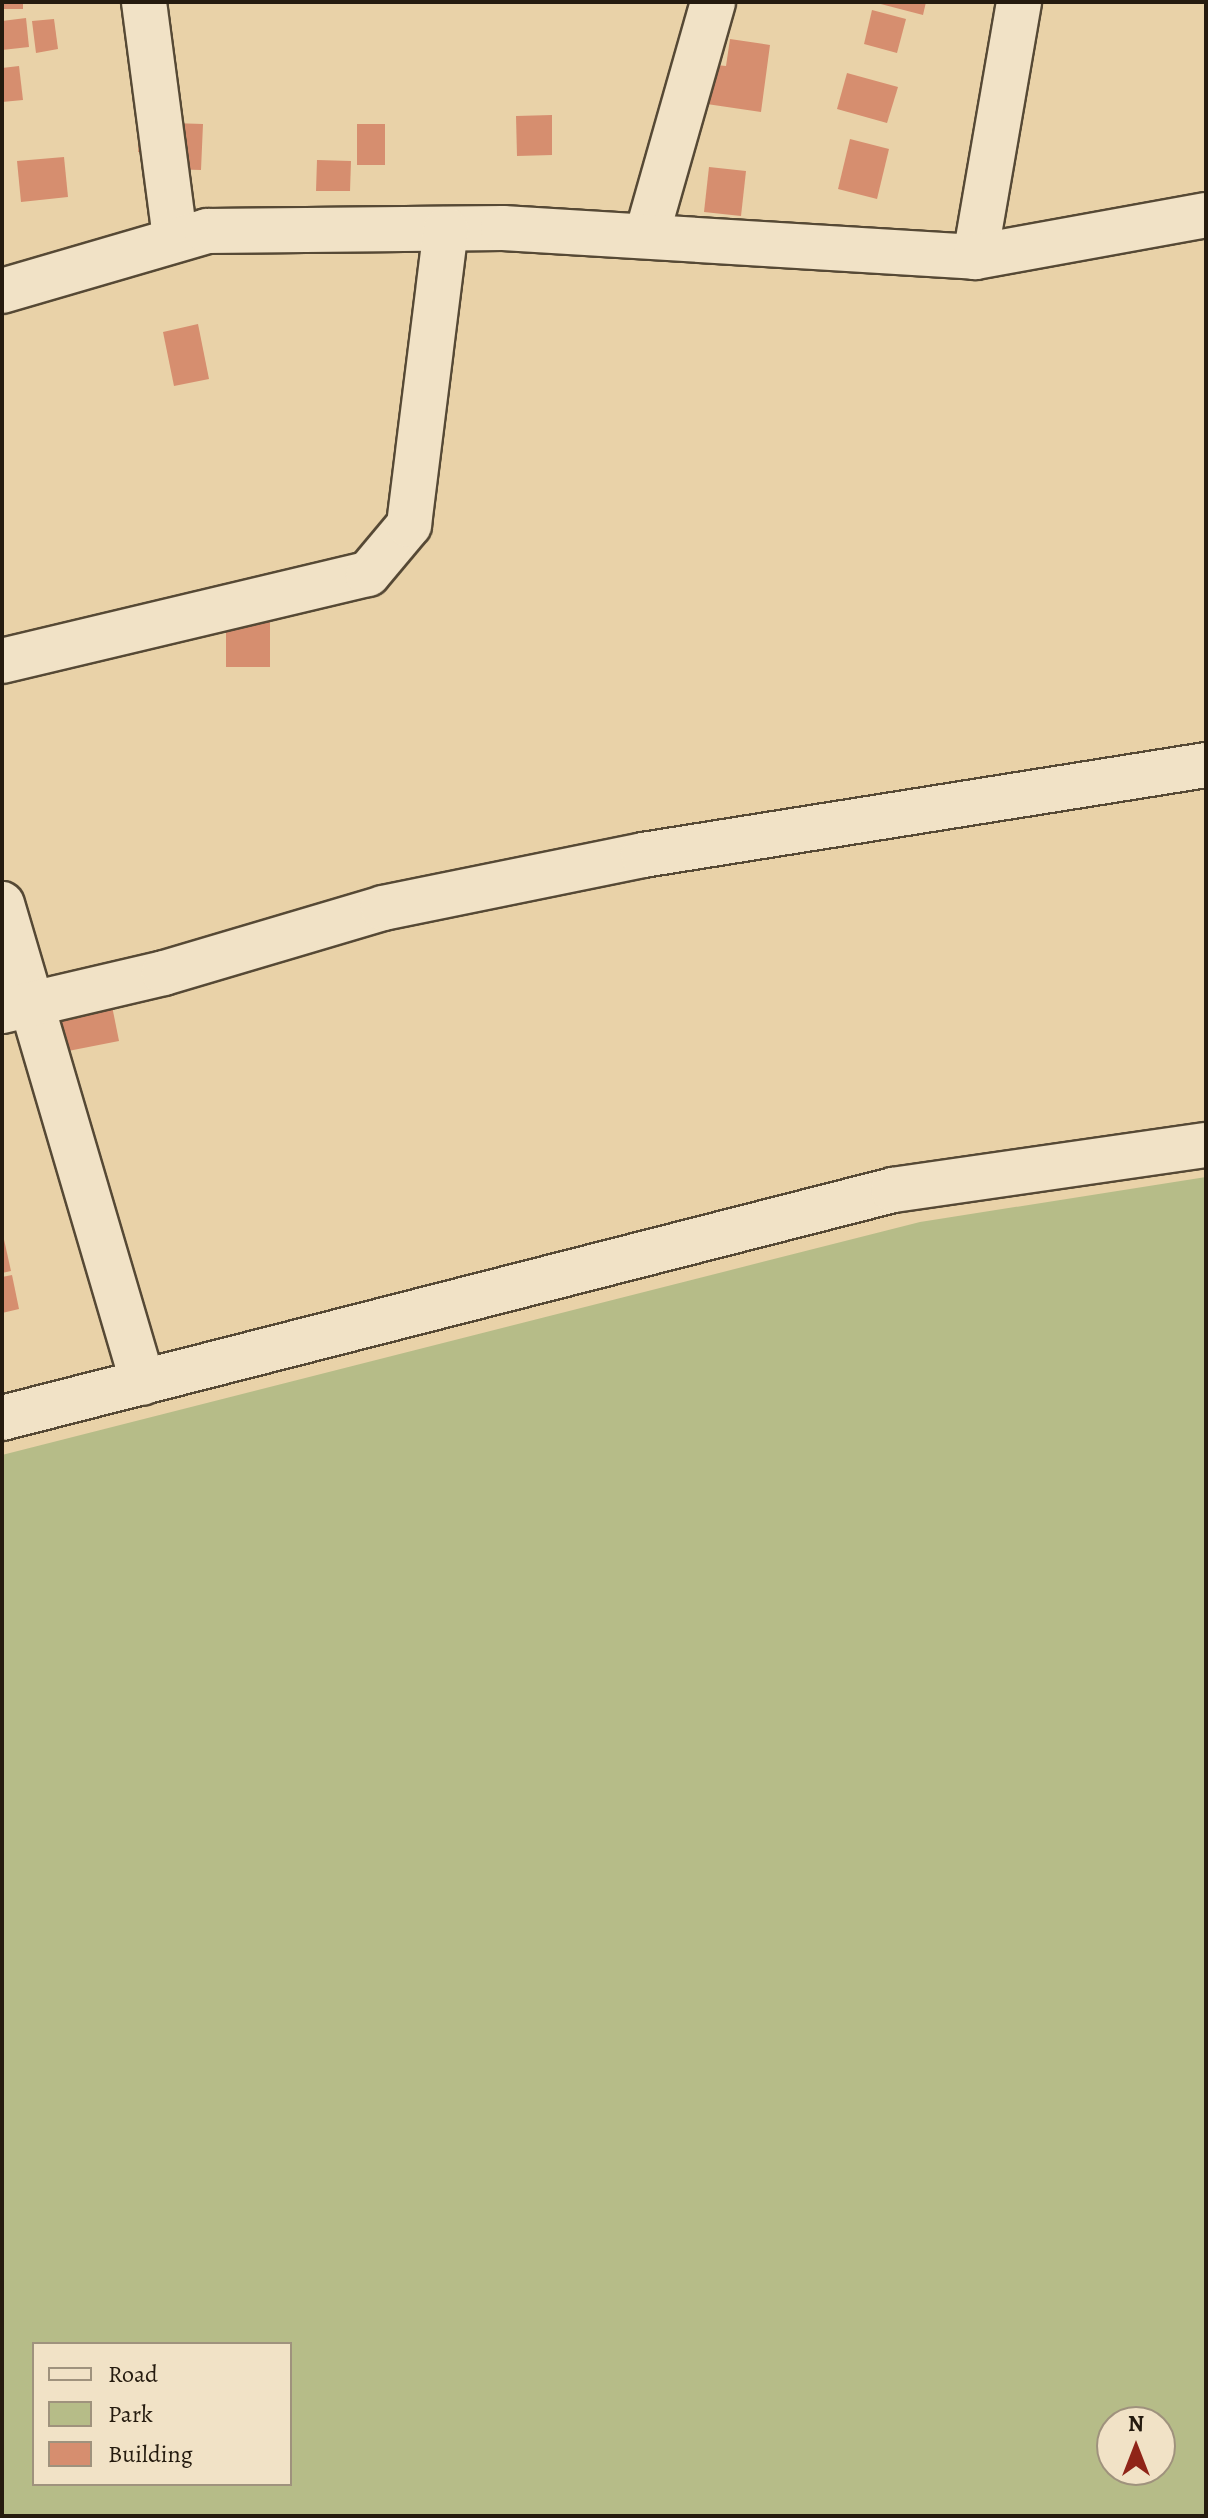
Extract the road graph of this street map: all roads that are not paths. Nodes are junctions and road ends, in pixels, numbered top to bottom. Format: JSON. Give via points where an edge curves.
{"nodes":[{"id":1,"x":144,"y":2,"type":"edge"},
{"id":2,"x":713,"y":2,"type":"edge"},
{"id":3,"x":1019,"y":2,"type":"edge"},
{"id":4,"x":1206,"y":215,"type":"edge"},
{"id":5,"x":446,"y":229,"type":"junction"},
{"id":6,"x":647,"y":234,"type":"junction"},
{"id":7,"x":175,"y":239,"type":"junction"},
{"id":8,"x":975,"y":257,"type":"junction"},
{"id":9,"x":2,"y":291,"type":"edge"},
{"id":10,"x":2,"y":661,"type":"edge"},
{"id":11,"x":1206,"y":765,"type":"edge"},
{"id":12,"x":2,"y":904,"type":"edge"},
{"id":13,"x":17,"y":1007,"type":"edge"},
{"id":14,"x":1206,"y":1145,"type":"edge"},
{"id":15,"x":143,"y":1383,"type":"junction"},
{"id":16,"x":2,"y":1418,"type":"edge"}],
"edges":[{"from":1,"to":7,"type":"street"},
{"from":2,"to":6,"type":"street"},
{"from":3,"to":8,"type":"street"},
{"from":4,"to":8,"type":"street"},
{"from":5,"to":6,"type":"street"},
{"from":5,"to":7,"type":"street","via":[[207,231]]},
{"from":5,"to":10,"type":"street","via":[[409,525],[368,574]]},
{"from":6,"to":8,"type":"street"},
{"from":7,"to":9,"type":"street"},
{"from":11,"to":13,"type":"street","via":[[581,868],[383,908],[164,973]]},
{"from":12,"to":13,"type":"street"},
{"from":13,"to":15,"type":"street"},
{"from":14,"to":15,"type":"street","via":[[893,1190]]},
{"from":15,"to":16,"type":"street"}]}
